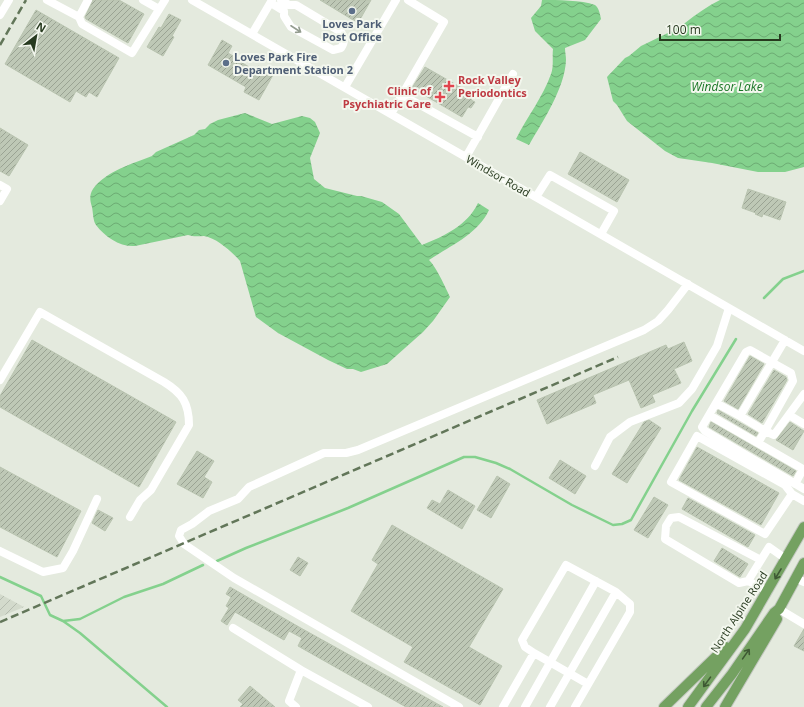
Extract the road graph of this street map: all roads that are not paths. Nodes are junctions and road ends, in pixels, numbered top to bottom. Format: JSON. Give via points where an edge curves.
{"nodes":[{"id":1,"x":47,"y":0,"type":"edge"},
{"id":2,"x":88,"y":0,"type":"edge"},
{"id":3,"x":144,"y":0,"type":"edge"},
{"id":4,"x":165,"y":0,"type":"edge"},
{"id":5,"x":192,"y":0,"type":"edge"},
{"id":6,"x":280,"y":0,"type":"edge"},
{"id":7,"x":396,"y":0,"type":"edge"},
{"id":8,"x":408,"y":0,"type":"edge"},
{"id":9,"x":272,"y":1,"type":"edge"},
{"id":10,"x":5,"y":2,"type":"edge"},
{"id":11,"x":159,"y":9,"type":"junction"},
{"id":12,"x":0,"y":15,"type":"edge"},
{"id":13,"x":78,"y":17,"type":"junction"},
{"id":14,"x":252,"y":34,"type":"junction"},
{"id":15,"x":513,"y":74,"type":"dead end"},
{"id":16,"x":345,"y":87,"type":"junction"},
{"id":17,"x":402,"y":94,"type":"junction"},
{"id":18,"x":391,"y":114,"type":"junction"},
{"id":19,"x":478,"y":137,"type":"junction"},
{"id":20,"x":466,"y":157,"type":"junction"},
{"id":21,"x":0,"y":185,"type":"edge"},
{"id":22,"x":536,"y":198,"type":"junction"},
{"id":23,"x":0,"y":201,"type":"edge"},
{"id":24,"x":601,"y":234,"type":"junction"},
{"id":25,"x":688,"y":284,"type":"junction"},
{"id":26,"x":729,"y":308,"type":"junction"},
{"id":27,"x":785,"y":340,"type":"junction"},
{"id":28,"x":804,"y":351,"type":"edge"},
{"id":29,"x":772,"y":362,"type":"junction"},
{"id":30,"x":0,"y":380,"type":"edge"},
{"id":31,"x":804,"y":394,"type":"edge"},
{"id":32,"x":716,"y":403,"type":"junction"},
{"id":33,"x":709,"y":415,"type":"junction"},
{"id":34,"x":789,"y":415,"type":"junction"},
{"id":35,"x":740,"y":416,"type":"junction"},
{"id":36,"x":804,"y":424,"type":"edge"},
{"id":37,"x":765,"y":431,"type":"junction"},
{"id":38,"x":758,"y":443,"type":"junction"},
{"id":39,"x":595,"y":466,"type":"dead end"},
{"id":40,"x":804,"y":469,"type":"edge"},
{"id":41,"x":795,"y":484,"type":"junction"},
{"id":42,"x":804,"y":489,"type":"edge"},
{"id":43,"x":792,"y":494,"type":"junction"},
{"id":44,"x":97,"y":499,"type":"dead end"},
{"id":45,"x":804,"y":501,"type":"edge"},
{"id":46,"x":130,"y":517,"type":"dead end"},
{"id":47,"x":804,"y":527,"type":"edge"},
{"id":48,"x":0,"y":551,"type":"edge"},
{"id":49,"x":786,"y":559,"type":"junction"},
{"id":50,"x":761,"y":560,"type":"junction"},
{"id":51,"x":804,"y":562,"type":"edge"},
{"id":52,"x":800,"y":580,"type":"edge"},
{"id":53,"x":596,"y":581,"type":"junction"},
{"id":54,"x":748,"y":581,"type":"junction"},
{"id":55,"x":768,"y":591,"type":"junction"},
{"id":56,"x":616,"y":592,"type":"junction"},
{"id":57,"x":779,"y":609,"type":"junction"},
{"id":58,"x":804,"y":624,"type":"edge"},
{"id":59,"x":234,"y":628,"type":"dead end"},
{"id":60,"x":745,"y":629,"type":"junction"},
{"id":61,"x":534,"y":653,"type":"junction"},
{"id":62,"x":550,"y":662,"type":"junction"},
{"id":63,"x":301,"y":670,"type":"junction"},
{"id":64,"x":569,"y":673,"type":"junction"},
{"id":65,"x":588,"y":684,"type":"junction"},
{"id":66,"x":296,"y":707,"type":"edge"},
{"id":67,"x":368,"y":707,"type":"edge"},
{"id":68,"x":458,"y":707,"type":"edge"},
{"id":69,"x":502,"y":707,"type":"edge"},
{"id":70,"x":525,"y":707,"type":"edge"},
{"id":71,"x":550,"y":707,"type":"edge"},
{"id":72,"x":575,"y":707,"type":"edge"},
{"id":73,"x":664,"y":707,"type":"edge"},
{"id":74,"x":688,"y":707,"type":"edge"},
{"id":75,"x":706,"y":707,"type":"edge"},
{"id":76,"x":725,"y":707,"type":"edge"}],
"edges":[{"from":1,"to":13,"type":"street"},
{"from":2,"to":13,"type":"street"},
{"from":3,"to":11,"type":"street"},
{"from":4,"to":11,"type":"street"},
{"from":5,"to":14,"type":"street","name":"Windsor Road"},
{"from":9,"to":6,"type":"street","one_way":true,"via":[[284,10],[284,16],[291,27],[333,50],[340,48],[344,43],[341,32],[296,5]]},
{"from":7,"to":16,"type":"street"},
{"from":8,"to":17,"type":"street","via":[[444,22]]},
{"from":9,"to":14,"type":"street"},
{"from":10,"to":12,"type":"street"},
{"from":11,"to":13,"type":"street","via":[[132,53],[82,24]]},
{"from":14,"to":16,"type":"street","name":"Windsor Road"},
{"from":15,"to":19,"type":"street"},
{"from":16,"to":18,"type":"street","name":"Windsor Road"},
{"from":17,"to":18,"type":"street"},
{"from":17,"to":19,"type":"street"},
{"from":18,"to":20,"type":"street","name":"Windsor Road"},
{"from":19,"to":20,"type":"street"},
{"from":20,"to":22,"type":"street","name":"Windsor Road"},
{"from":21,"to":23,"type":"street","via":[[7,189]]},
{"from":22,"to":24,"type":"street","name":"Windsor Road"},
{"from":22,"to":24,"type":"street","via":[[550,175],[614,211]]},
{"from":24,"to":25,"type":"street","name":"Windsor Road"},
{"from":25,"to":26,"type":"street","name":"Windsor Road"},
{"from":25,"to":68,"type":"street","via":[[658,321],[644,330],[358,450],[324,453],[249,487],[238,499],[209,511],[181,530],[179,536],[184,544],[234,578]]},
{"from":26,"to":27,"type":"street","name":"Windsor Road"},
{"from":26,"to":39,"type":"street","via":[[716,346],[692,389],[679,403],[630,422],[610,437]]},
{"from":27,"to":28,"type":"street","name":"Windsor Road"},
{"from":27,"to":29,"type":"street"},
{"from":29,"to":32,"type":"street","via":[[750,350],[746,352]]},
{"from":29,"to":35,"type":"street"},
{"from":29,"to":37,"type":"street","via":[[791,373],[793,380]]},
{"from":30,"to":46,"type":"street","via":[[40,312],[164,382],[182,396],[188,410],[189,425],[151,490],[140,500]]},
{"from":31,"to":34,"type":"street"},
{"from":32,"to":33,"type":"street"},
{"from":32,"to":35,"type":"street"},
{"from":33,"to":38,"type":"street"},
{"from":33,"to":41,"type":"street","via":[[702,427],[704,431]]},
{"from":34,"to":36,"type":"street"},
{"from":34,"to":37,"type":"street","via":[[774,435]]},
{"from":35,"to":37,"type":"street"},
{"from":37,"to":38,"type":"street"},
{"from":38,"to":40,"type":"street"},
{"from":40,"to":41,"type":"street"},
{"from":41,"to":42,"type":"street"},
{"from":43,"to":43,"type":"street","via":[[765,534],[671,482],[697,436],[786,485]]},
{"from":43,"to":45,"type":"street"},
{"from":44,"to":48,"type":"street","via":[[63,568],[43,572]]},
{"from":47,"to":49,"type":"main road","name":"North Alpine Road"},
{"from":49,"to":50,"type":"street","via":[[768,547]]},
{"from":49,"to":55,"type":"main road","name":"North Alpine Road","one_way":true},
{"from":50,"to":54,"type":"street"},
{"from":50,"to":54,"type":"street","via":[[679,518],[671,518],[666,526],[665,539],[739,583]]},
{"from":51,"to":52,"type":"main road"},
{"from":52,"to":57,"type":"main road"},
{"from":53,"to":56,"type":"street"},
{"from":53,"to":61,"type":"street","via":[[567,565],[564,566],[522,639],[524,647]]},
{"from":53,"to":62,"type":"street"},
{"from":54,"to":55,"type":"street"},
{"from":55,"to":60,"type":"main road","name":"North Alpine Road"},
{"from":56,"to":64,"type":"street"},
{"from":56,"to":65,"type":"street","via":[[628,601],[631,609]]},
{"from":57,"to":58,"type":"street"},
{"from":75,"to":57,"type":"main road","one_way":true},
{"from":57,"to":76,"type":"main road","via":[[779,616]]},
{"from":59,"to":63,"type":"street"},
{"from":60,"to":73,"type":"main road"},
{"from":60,"to":74,"type":"main road","name":"North Alpine Road","one_way":true},
{"from":61,"to":62,"type":"street"},
{"from":61,"to":69,"type":"street"},
{"from":62,"to":64,"type":"street"},
{"from":62,"to":70,"type":"street"},
{"from":63,"to":66,"type":"street","via":[[289,701]]},
{"from":63,"to":67,"type":"street"},
{"from":64,"to":65,"type":"street"},
{"from":64,"to":71,"type":"street"},
{"from":65,"to":72,"type":"street"}]}
